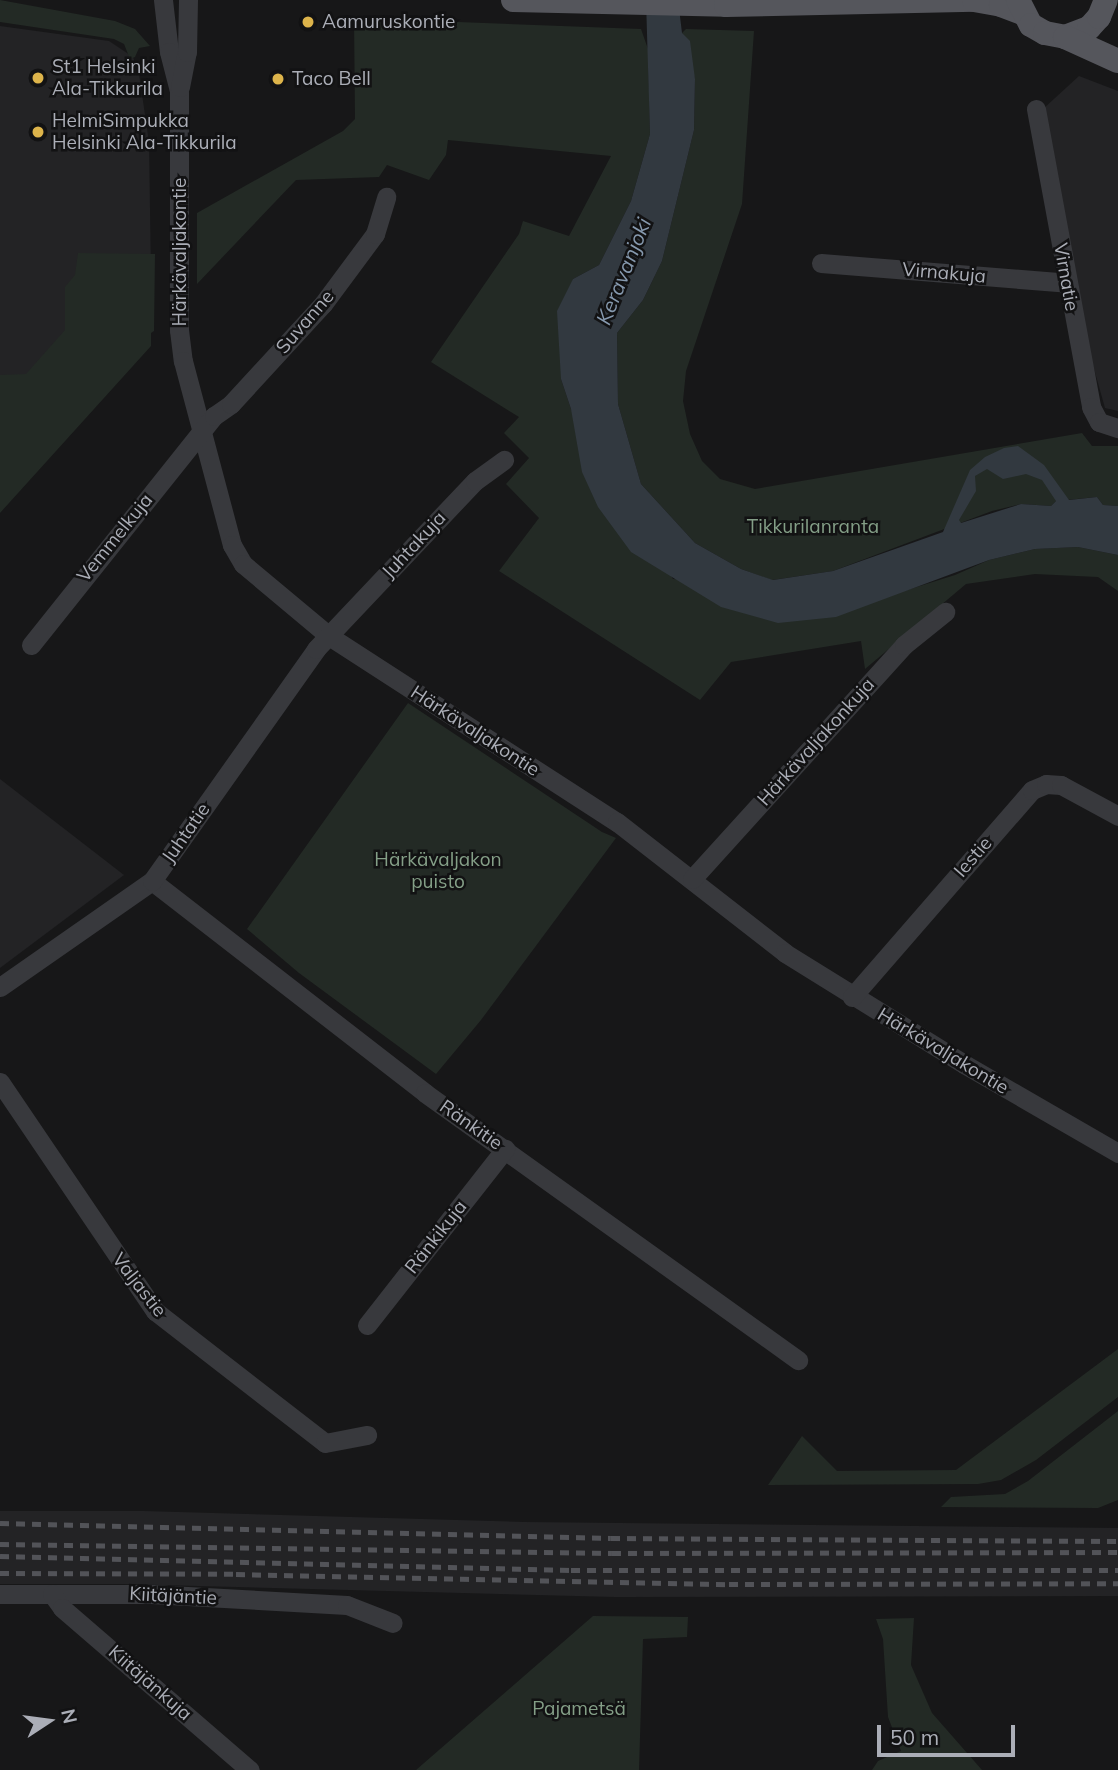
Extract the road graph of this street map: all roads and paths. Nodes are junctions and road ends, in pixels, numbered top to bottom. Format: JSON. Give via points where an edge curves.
{"nodes":[{"id":1,"x":163,"y":0,"type":"edge"},
{"id":2,"x":188,"y":0,"type":"edge"},
{"id":3,"x":513,"y":0,"type":"edge"},
{"id":4,"x":1106,"y":0,"type":"edge"},
{"id":5,"x":1020,"y":6,"type":"edge"},
{"id":6,"x":1118,"y":11,"type":"edge"},
{"id":7,"x":1065,"y":37,"type":"junction"},
{"id":8,"x":1118,"y":61,"type":"edge"},
{"id":9,"x":179,"y":91,"type":"junction"},
{"id":10,"x":1036,"y":109,"type":"dead end"},
{"id":11,"x":386,"y":197,"type":"dead end"},
{"id":12,"x":821,"y":263,"type":"dead end"},
{"id":13,"x":1068,"y":283,"type":"junction"},
{"id":14,"x":1118,"y":428,"type":"edge"},
{"id":15,"x":200,"y":432,"type":"junction"},
{"id":16,"x":504,"y":460,"type":"dead end"},
{"id":17,"x":945,"y":612,"type":"dead end"},
{"id":18,"x":329,"y":636,"type":"junction"},
{"id":19,"x":31,"y":645,"type":"dead end"},
{"id":20,"x":1118,"y":816,"type":"edge"},
{"id":21,"x":692,"y":879,"type":"junction"},
{"id":22,"x":152,"y":881,"type":"junction"},
{"id":23,"x":0,"y":987,"type":"edge"},
{"id":24,"x":852,"y":997,"type":"junction"},
{"id":25,"x":0,"y":1082,"type":"edge"},
{"id":26,"x":505,"y":1149,"type":"junction"},
{"id":27,"x":1118,"y":1153,"type":"edge"},
{"id":28,"x":367,"y":1325,"type":"dead end"},
{"id":29,"x":798,"y":1360,"type":"dead end"},
{"id":30,"x":367,"y":1435,"type":"dead end"},
{"id":31,"x":0,"y":1594,"type":"edge"},
{"id":32,"x":52,"y":1594,"type":"junction"},
{"id":33,"x":393,"y":1623,"type":"dead end"},
{"id":34,"x":250,"y":1770,"type":"edge"}],
"edges":[{"from":1,"to":9,"type":"street","name":"Härkävaljakontie"},
{"from":2,"to":9,"type":"street","name":"Härkävaljakontie","via":[[187,52]]},
{"from":3,"to":5,"type":"main road","via":[[702,5],[974,1]]},
{"from":4,"to":6,"type":"main road"},
{"from":4,"to":7,"type":"main road","via":[[1089,28]]},
{"from":5,"to":7,"type":"main road","via":[[1038,30]]},
{"from":7,"to":8,"type":"main road"},
{"from":9,"to":15,"type":"street","name":"Härkävaljakontie","via":[[179,330]]},
{"from":10,"to":13,"type":"street","name":"Virnatie"},
{"from":11,"to":15,"type":"street","name":"Suvanne","via":[[375,234],[323,304]]},
{"from":12,"to":13,"type":"street","name":"Virnakuja"},
{"from":13,"to":14,"type":"street","name":"Virnatie","via":[[1091,407],[1099,422]]},
{"from":15,"to":18,"type":"street","name":"Härkävaljakontie","via":[[236,556]]},
{"from":15,"to":19,"type":"street","name":"Vemmelkuja"},
{"from":16,"to":18,"type":"street","name":"Juhtakuja","via":[[475,481]]},
{"from":17,"to":21,"type":"street","name":"Härkävaljakonkuja","via":[[904,645]]},
{"from":18,"to":21,"type":"street","name":"Härkävaljakontie","via":[[617,822]]},
{"from":18,"to":22,"type":"street","name":"Juhtatie"},
{"from":20,"to":24,"type":"street","name":"Iestie","via":[[1061,785],[1046,784],[1032,790]]},
{"from":21,"to":24,"type":"street","name":"Härkävaljakontie","via":[[785,953]]},
{"from":22,"to":23,"type":"street","name":"Juhtatie"},
{"from":22,"to":26,"type":"street","name":"Ränkitie","via":[[425,1093]]},
{"from":24,"to":27,"type":"street","name":"Härkävaljakontie"},
{"from":25,"to":30,"type":"street","name":"Valjastie","via":[[155,1311],[325,1443]]},
{"from":26,"to":28,"type":"street","name":"Ränkikuja"},
{"from":26,"to":29,"type":"street","name":"Ränkitie"},
{"from":31,"to":32,"type":"street","name":"Kiitäjäntie"},
{"from":32,"to":33,"type":"street","name":"Kiitäjäntie","via":[[151,1594],[347,1605]]},
{"from":32,"to":34,"type":"street","name":"Kiitäjänkuja","via":[[62,1608]]}]}
